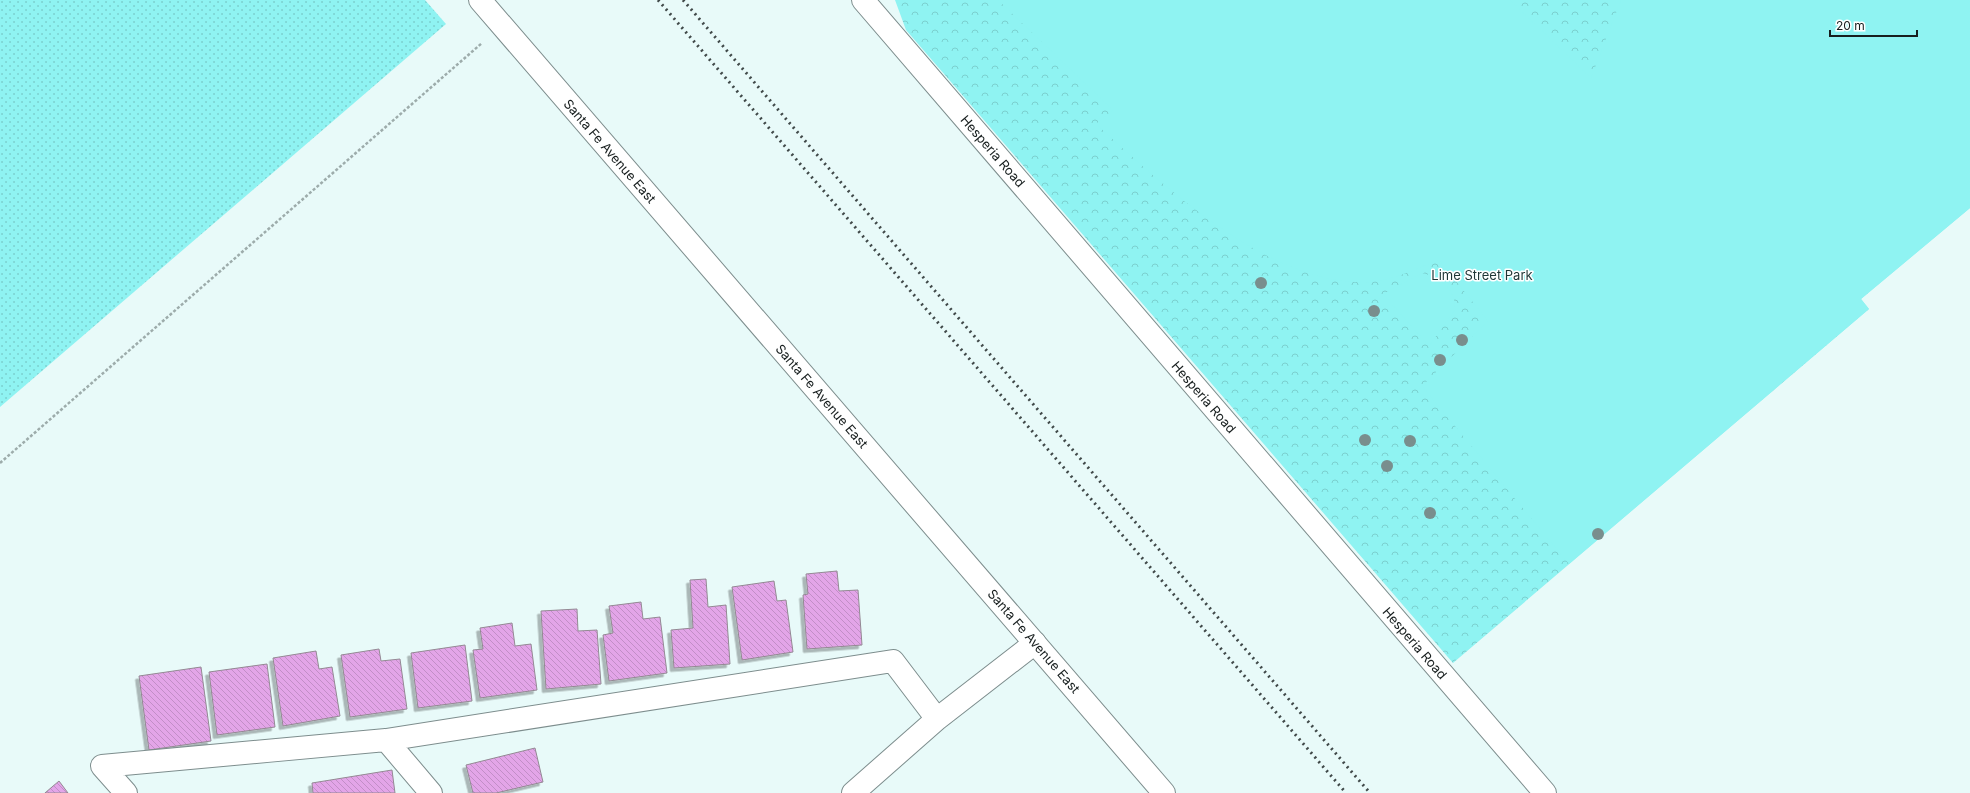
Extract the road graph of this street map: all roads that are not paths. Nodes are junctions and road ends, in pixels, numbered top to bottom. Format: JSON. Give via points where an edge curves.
{"nodes":[{"id":1,"x":480,"y":0,"type":"edge"},
{"id":2,"x":863,"y":0,"type":"edge"},
{"id":3,"x":1035,"y":643,"type":"junction"},
{"id":4,"x":937,"y":719,"type":"junction"},
{"id":5,"x":386,"y":740,"type":"junction"},
{"id":6,"x":126,"y":793,"type":"edge"},
{"id":7,"x":431,"y":793,"type":"edge"},
{"id":8,"x":853,"y":793,"type":"edge"},
{"id":9,"x":1164,"y":793,"type":"edge"},
{"id":10,"x":1545,"y":793,"type":"edge"}],
"edges":[{"from":1,"to":3,"type":"street","name":"Santa Fe Avenue East"},
{"from":2,"to":10,"type":"street","name":"Hesperia Road"},
{"from":3,"to":4,"type":"street"},
{"from":3,"to":9,"type":"street","name":"Santa Fe Avenue East"},
{"from":4,"to":5,"type":"street","via":[[893,661]]},
{"from":4,"to":8,"type":"street"},
{"from":5,"to":6,"type":"street","via":[[102,766]]},
{"from":5,"to":7,"type":"street"}]}
